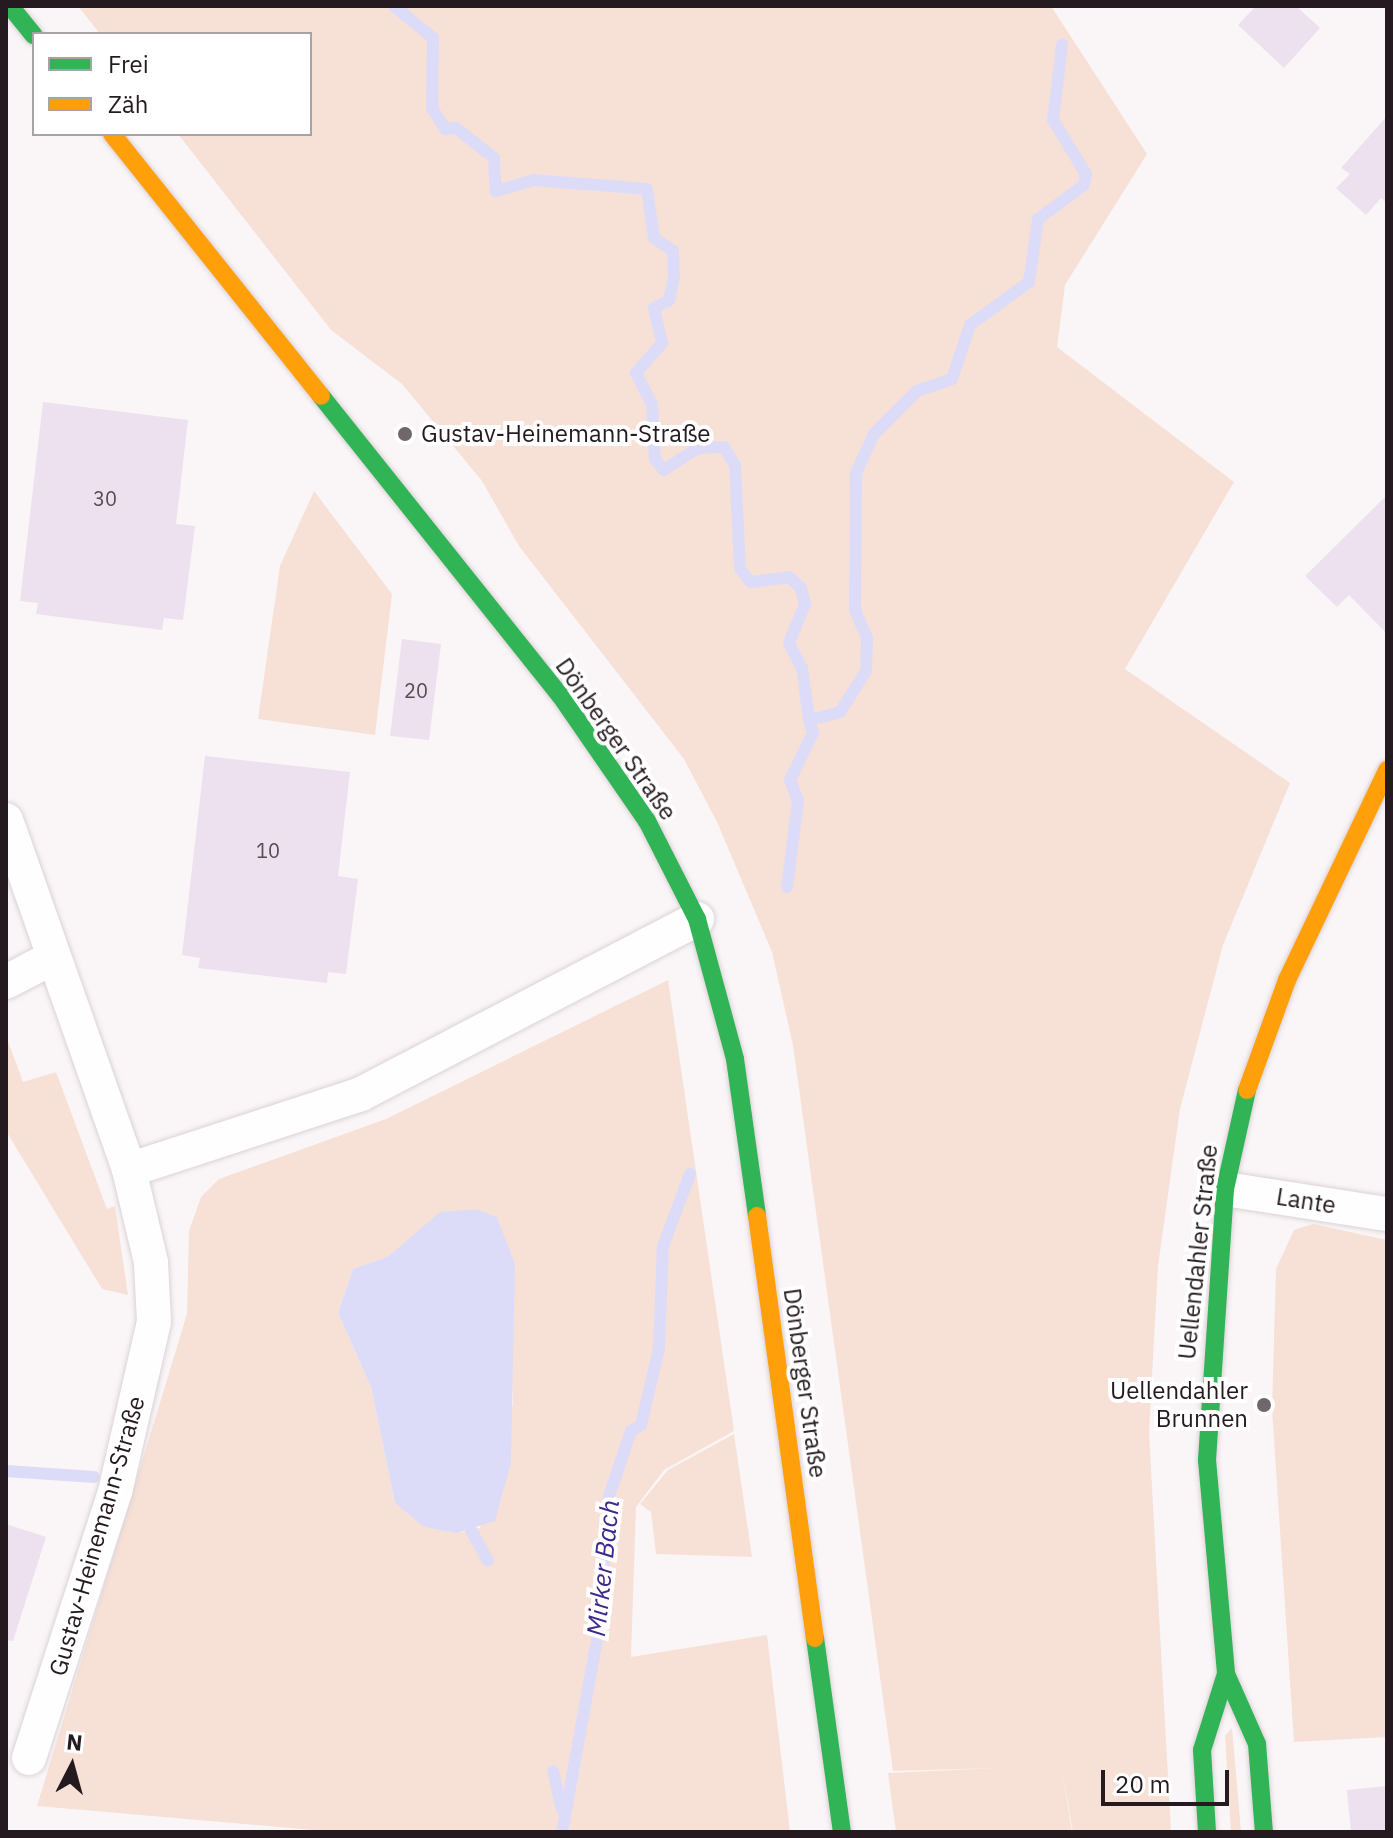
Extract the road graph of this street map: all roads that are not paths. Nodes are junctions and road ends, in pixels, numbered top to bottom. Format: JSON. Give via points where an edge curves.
{"nodes":[{"id":1,"x":10,"y":6,"type":"edge"},
{"id":2,"x":32,"y":34,"type":"edge"},
{"id":3,"x":114,"y":136,"type":"edge"},
{"id":4,"x":1387,"y":770,"type":"edge"},
{"id":5,"x":6,"y":820,"type":"edge"},
{"id":6,"x":697,"y":919,"type":"junction"},
{"id":7,"x":54,"y":957,"type":"junction"},
{"id":8,"x":6,"y":982,"type":"edge"},
{"id":9,"x":129,"y":1170,"type":"junction"},
{"id":10,"x":1225,"y":1189,"type":"junction"},
{"id":11,"x":1387,"y":1214,"type":"edge"},
{"id":12,"x":1226,"y":1674,"type":"junction"},
{"id":13,"x":29,"y":1758,"type":"dead end"},
{"id":14,"x":842,"y":1832,"type":"edge"},
{"id":15,"x":1207,"y":1832,"type":"edge"},
{"id":16,"x":1264,"y":1832,"type":"edge"}],
"edges":[{"from":1,"to":2,"type":"street"},
{"from":3,"to":6,"type":"street","name":"Dönberger Straße","via":[[569,707],[647,821]]},
{"from":4,"to":10,"type":"street","name":"Uellendahler Straße","via":[[1287,980],[1249,1081]]},
{"from":5,"to":7,"type":"street","name":"Gustav-Heinemann-Straße"},
{"from":6,"to":9,"type":"street","via":[[361,1094]]},
{"from":6,"to":14,"type":"street","name":"Dönberger Straße","via":[[735,1059]]},
{"from":7,"to":8,"type":"street"},
{"from":7,"to":9,"type":"street","name":"Gustav-Heinemann-Straße"},
{"from":9,"to":13,"type":"street","name":"Gustav-Heinemann-Straße","via":[[151,1262],[154,1322],[115,1492]]},
{"from":10,"to":11,"type":"street","name":"Lante"},
{"from":10,"to":12,"type":"street","name":"Uellendahler Straße","via":[[1206,1418]]},
{"from":12,"to":15,"type":"street","name":"Uellendahler Straße","via":[[1202,1750]]},
{"from":12,"to":16,"type":"street","name":"Uellendahler Straße","via":[[1257,1744]]}]}
